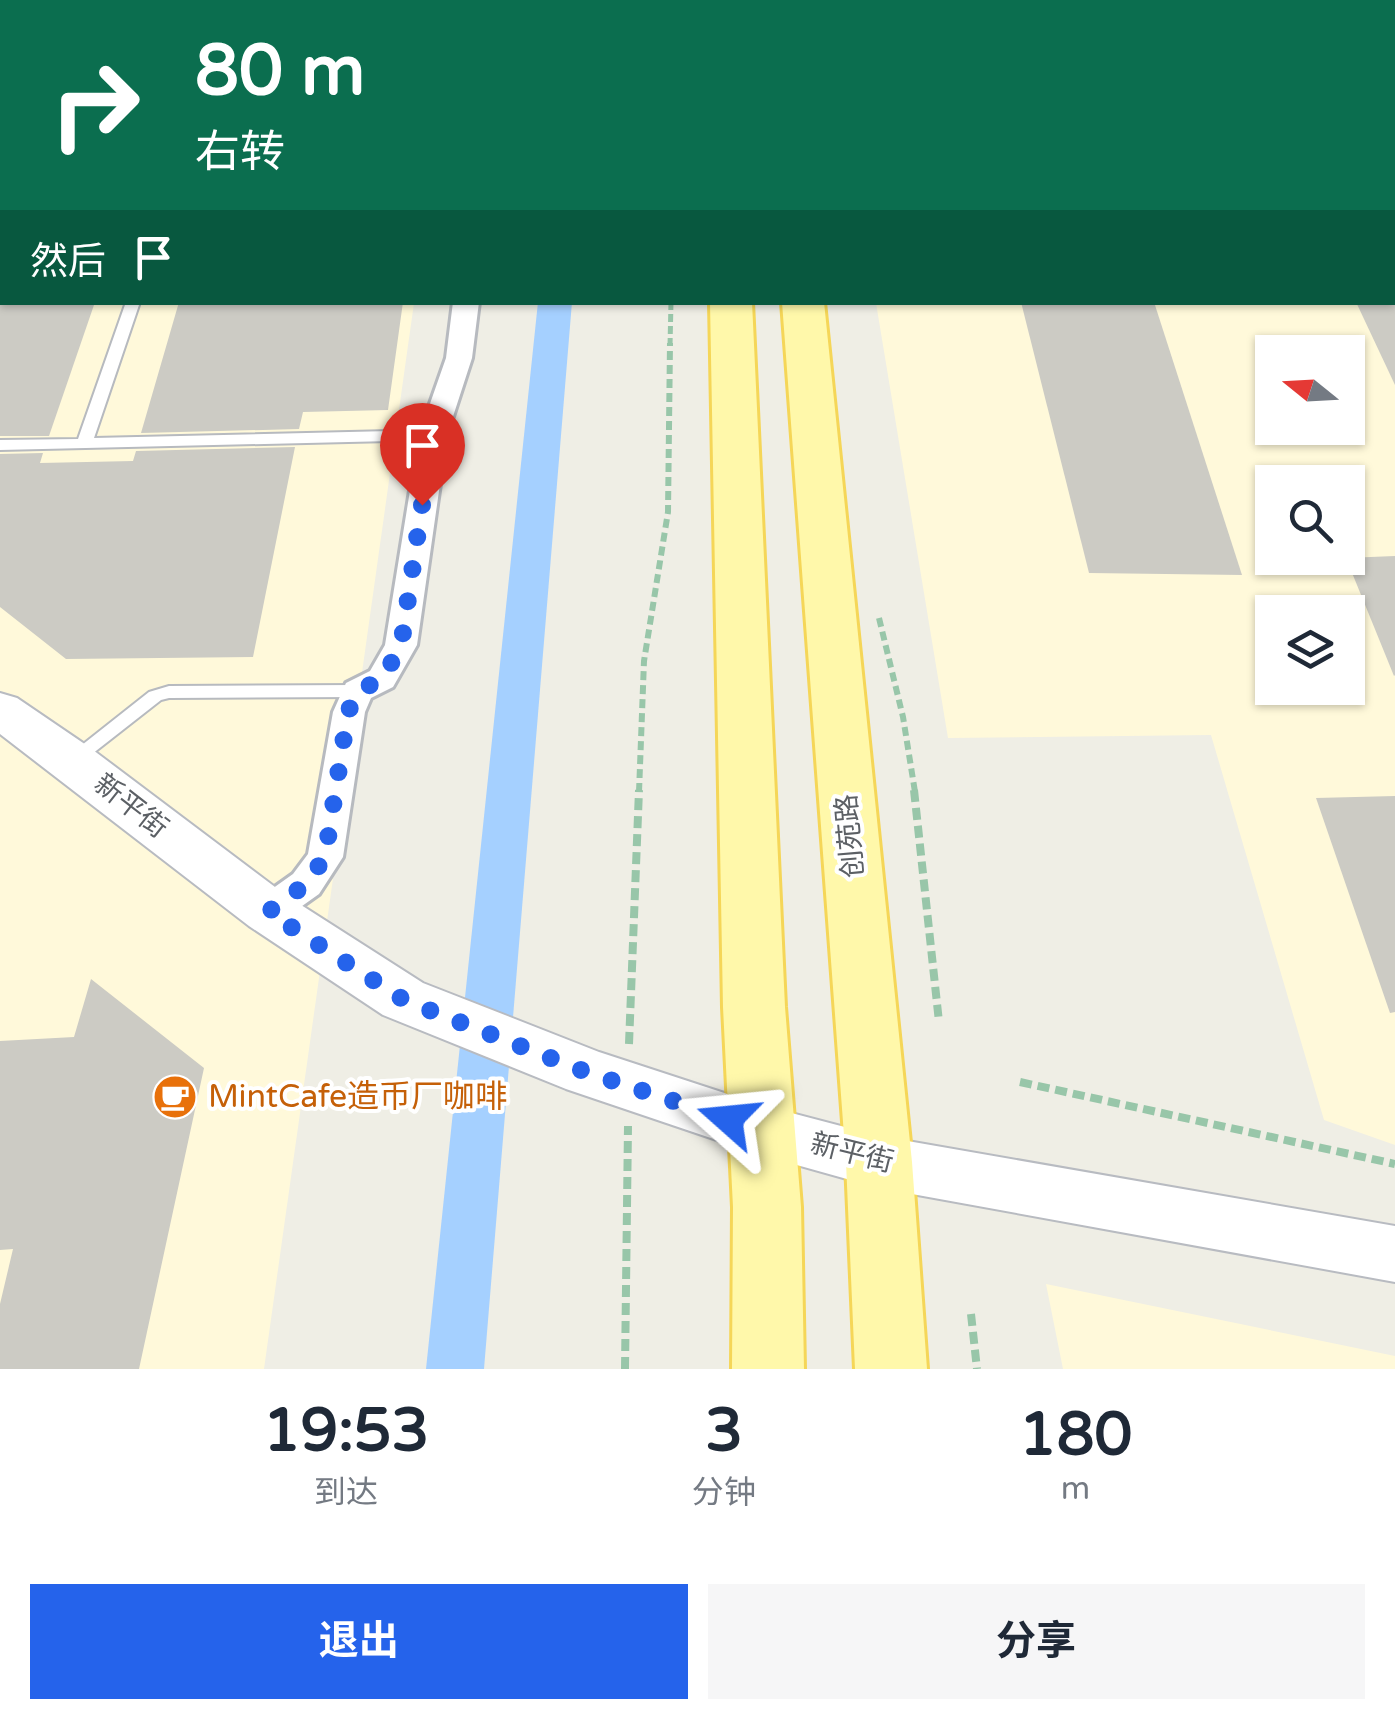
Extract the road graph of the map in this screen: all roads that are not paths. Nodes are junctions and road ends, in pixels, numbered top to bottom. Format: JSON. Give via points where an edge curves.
{"nodes":[{"id":1,"x":132,"y":305,"type":"edge"},
{"id":2,"x":466,"y":305,"type":"edge"},
{"id":3,"x":730,"y":305,"type":"edge"},
{"id":4,"x":804,"y":305,"type":"edge"},
{"id":5,"x":433,"y":435,"type":"junction"},
{"id":6,"x":85,"y":441,"type":"junction"},
{"id":7,"x":0,"y":445,"type":"edge"},
{"id":8,"x":358,"y":691,"type":"junction"},
{"id":9,"x":0,"y":710,"type":"edge"},
{"id":10,"x":72,"y":760,"type":"junction"},
{"id":11,"x":268,"y":912,"type":"junction"},
{"id":12,"x":761,"y":1130,"type":"junction"},
{"id":13,"x":879,"y":1162,"type":"junction"},
{"id":14,"x":1395,"y":1254,"type":"edge"},
{"id":15,"x":768,"y":1369,"type":"edge"},
{"id":16,"x":891,"y":1369,"type":"edge"}],
"edges":[{"from":1,"to":6,"type":"lane"},
{"from":2,"to":5,"type":"street","via":[[459,358]]},
{"from":3,"to":12,"type":"main road"},
{"from":4,"to":13,"type":"main road","name":"创苑路"},
{"from":5,"to":6,"type":"lane"},
{"from":5,"to":8,"type":"street","via":[[401,646],[382,679]]},
{"from":6,"to":7,"type":"lane"},
{"from":8,"to":10,"type":"lane","via":[[169,692]]},
{"from":8,"to":11,"type":"street","via":[[348,712],[325,857],[306,884]]},
{"from":9,"to":10,"type":"main road","name":"新平街"},
{"from":10,"to":11,"type":"main road","name":"新平街"},
{"from":11,"to":12,"type":"main road","name":"新平街","via":[[404,1000],[606,1079]]},
{"from":12,"to":13,"type":"main road","name":"新平街"},
{"from":12,"to":15,"type":"main road"},
{"from":13,"to":14,"type":"main road","name":"新平街"},
{"from":13,"to":16,"type":"main road","name":"创苑路"}]}
